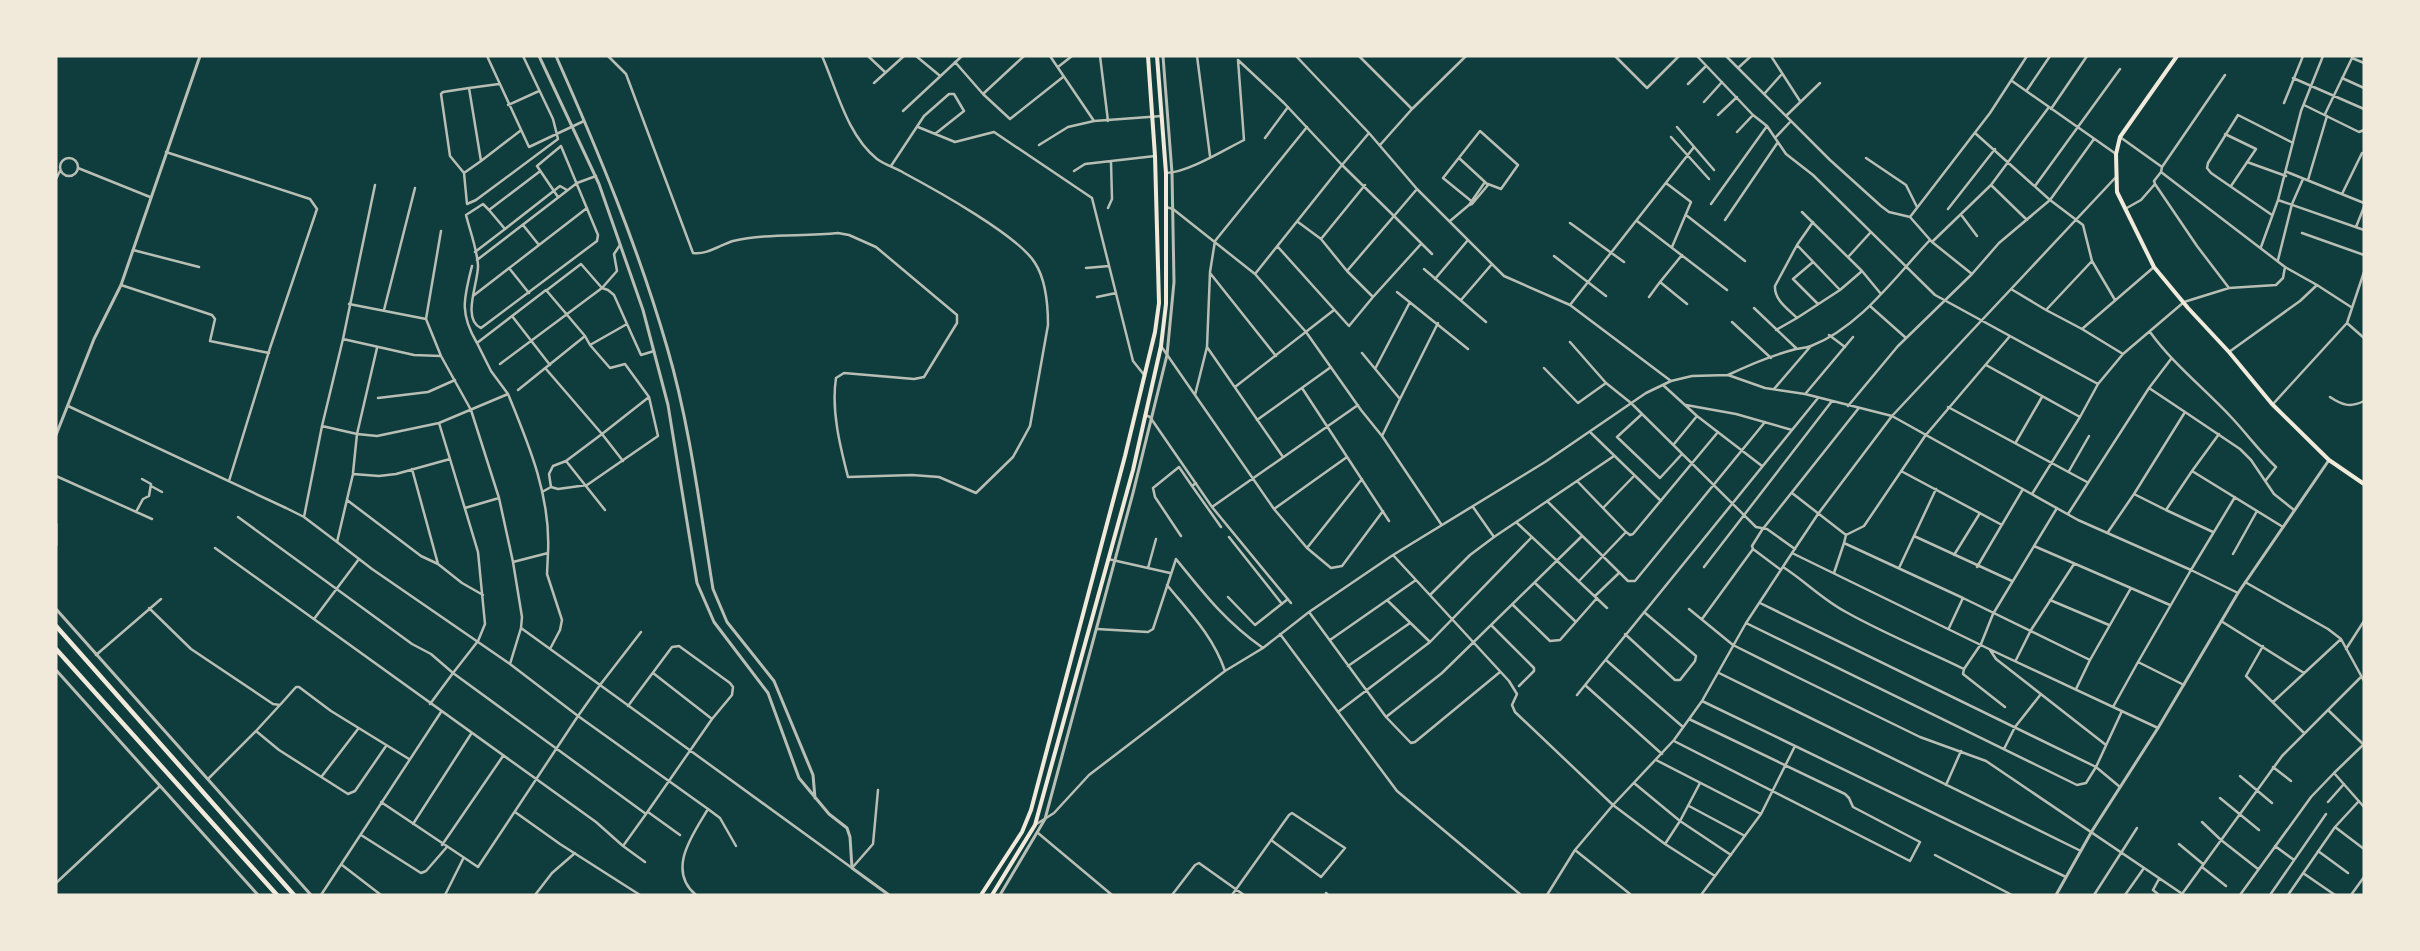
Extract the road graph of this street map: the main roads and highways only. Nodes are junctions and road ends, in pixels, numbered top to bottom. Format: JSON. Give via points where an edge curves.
{"nodes":[{"id":1,"x":1148,"y":56,"type":"edge"},
{"id":2,"x":1157,"y":56,"type":"edge"},
{"id":3,"x":2177,"y":56,"type":"edge"},
{"id":4,"x":1170,"y":141,"type":"road end"},
{"id":5,"x":1164,"y":142,"type":"junction"},
{"id":6,"x":1167,"y":263,"type":"junction"},
{"id":7,"x":1174,"y":263,"type":"road end"},
{"id":8,"x":1166,"y":304,"type":"junction"},
{"id":9,"x":1173,"y":304,"type":"road end"},
{"id":10,"x":1164,"y":327,"type":"junction"},
{"id":11,"x":1170,"y":328,"type":"road end"},
{"id":12,"x":2364,"y":484,"type":"edge"},
{"id":13,"x":1119,"y":518,"type":"junction"},
{"id":14,"x":1126,"y":520,"type":"road end"},
{"id":15,"x":56,"y":626,"type":"edge"},
{"id":16,"x":56,"y":649,"type":"edge"},
{"id":17,"x":1030,"y":836,"type":"junction"},
{"id":18,"x":1035,"y":839,"type":"road end"},
{"id":19,"x":992,"y":878,"type":"junction"},
{"id":20,"x":1001,"y":880,"type":"junction"},
{"id":21,"x":1008,"y":881,"type":"road end"},
{"id":22,"x":277,"y":895,"type":"edge"},
{"id":23,"x":294,"y":895,"type":"edge"},
{"id":24,"x":980,"y":895,"type":"edge"},
{"id":25,"x":992,"y":895,"type":"edge"}],
"edges":[{"from":1,"to":19,"type":"main road","via":[[1154,116],[1159,303],[1145,376],[1031,810],[1022,832]]},
{"from":2,"to":5,"type":"main road"},
{"from":3,"to":12,"type":"main road","via":[[2120,137],[2116,154],[2117,192],[2154,267],[2272,404],[2329,460]]},
{"from":4,"to":5,"type":"main road"},
{"from":5,"to":6,"type":"main road"},
{"from":6,"to":7,"type":"main road"},
{"from":6,"to":8,"type":"main road"},
{"from":8,"to":9,"type":"main road"},
{"from":8,"to":10,"type":"main road"},
{"from":10,"to":11,"type":"main road"},
{"from":10,"to":13,"type":"main road"},
{"from":13,"to":14,"type":"main road"},
{"from":13,"to":17,"type":"main road"},
{"from":15,"to":23,"type":"highway"},
{"from":16,"to":22,"type":"highway"},
{"from":17,"to":18,"type":"main road"},
{"from":17,"to":20,"type":"main road"},
{"from":19,"to":20,"type":"main road"},
{"from":19,"to":24,"type":"main road"},
{"from":20,"to":21,"type":"main road"},
{"from":20,"to":25,"type":"main road"}]}
